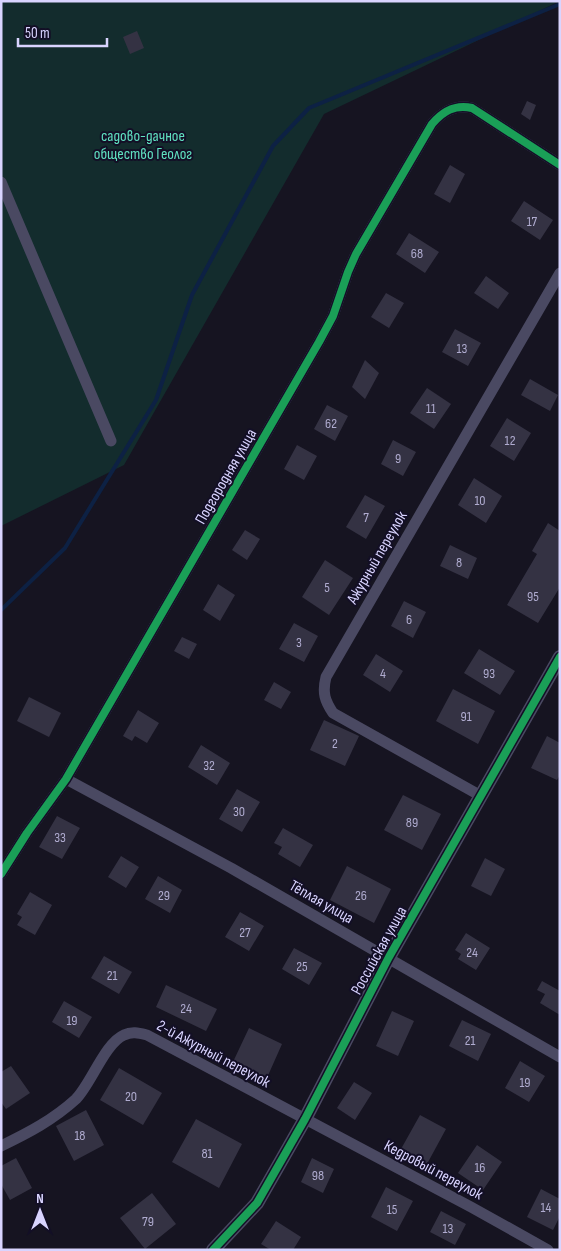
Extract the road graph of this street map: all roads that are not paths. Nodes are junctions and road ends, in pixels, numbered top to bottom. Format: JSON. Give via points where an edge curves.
{"nodes":[{"id":1,"x":560,"y":165,"type":"edge"},
{"id":2,"x":1,"y":182,"type":"edge"},
{"id":3,"x":560,"y":273,"type":"edge"},
{"id":4,"x":111,"y":441,"type":"dead end"},
{"id":5,"x":560,"y":657,"type":"edge"},
{"id":6,"x":66,"y":779,"type":"junction"},
{"id":7,"x":481,"y":796,"type":"junction"},
{"id":8,"x":1,"y":874,"type":"edge"},
{"id":9,"x":388,"y":958,"type":"junction"},
{"id":10,"x":560,"y":1056,"type":"edge"},
{"id":11,"x":305,"y":1119,"type":"junction"},
{"id":12,"x":1,"y":1146,"type":"edge"},
{"id":13,"x":214,"y":1250,"type":"edge"},
{"id":14,"x":548,"y":1250,"type":"edge"}],
"edges":[{"from":1,"to":6,"type":"street","name":"Подгородняя улица","via":[[466,106],[450,109],[432,124],[356,254],[333,316],[319,342]]},
{"from":2,"to":4,"type":"street"},
{"from":3,"to":7,"type":"street","name":"Ажурный переулок","via":[[323,687],[324,697],[333,714]]},
{"from":5,"to":7,"type":"street","name":"Российская улица"},
{"from":6,"to":8,"type":"street","name":"Подгородняя улица"},
{"from":6,"to":9,"type":"street","name":"Тёплая улица"},
{"from":7,"to":9,"type":"street","name":"Российская улица"},
{"from":9,"to":10,"type":"street","name":"Тёплая улица"},
{"from":9,"to":11,"type":"street","name":"Российская улица"},
{"from":11,"to":12,"type":"street","name":"2-й Ажурный переулок","via":[[136,1032],[123,1035],[113,1044],[77,1098],[46,1124]]},
{"from":11,"to":13,"type":"street","name":"Российская улица","via":[[257,1203]]},
{"from":11,"to":14,"type":"street","name":"Кедровый переулок"}]}
